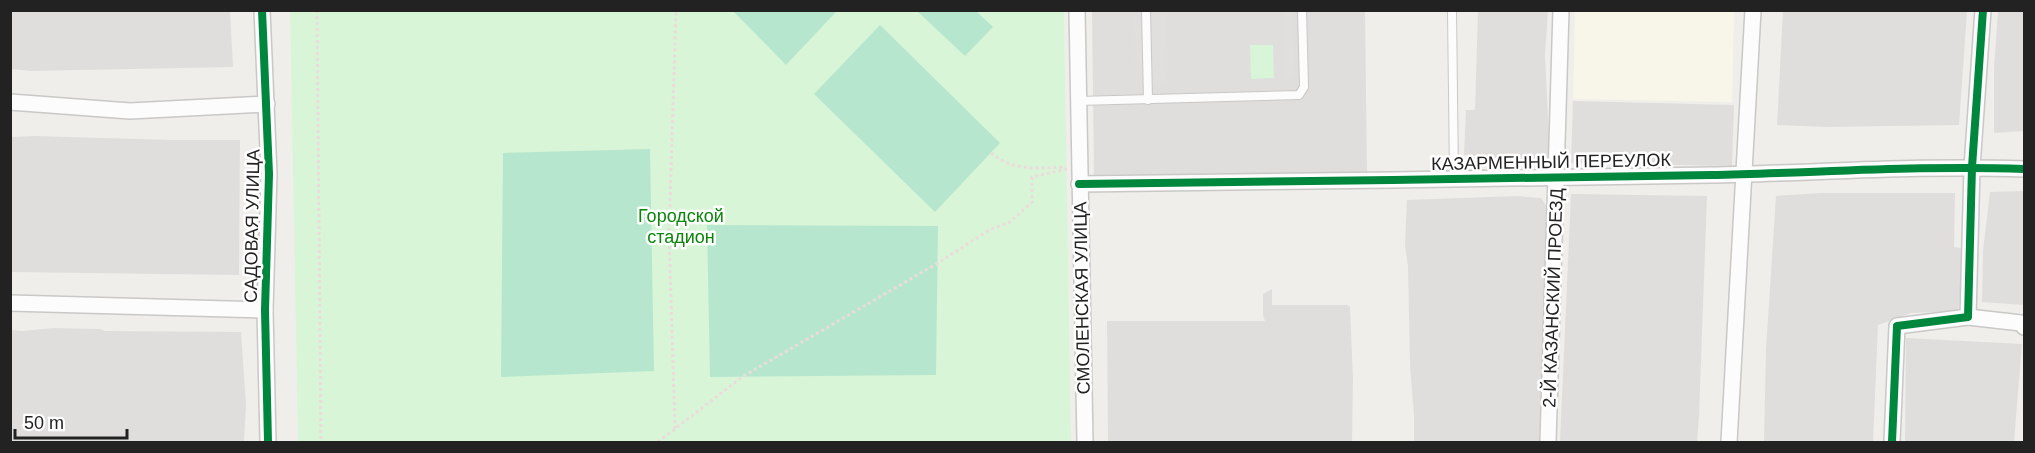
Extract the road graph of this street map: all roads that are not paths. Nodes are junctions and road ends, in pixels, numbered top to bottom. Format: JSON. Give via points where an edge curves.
{"nodes":[{"id":1,"x":261,"y":10,"type":"edge"},
{"id":2,"x":1077,"y":10,"type":"edge"},
{"id":3,"x":1146,"y":10,"type":"edge"},
{"id":4,"x":1302,"y":10,"type":"edge"},
{"id":5,"x":1452,"y":10,"type":"edge"},
{"id":6,"x":1561,"y":10,"type":"edge"},
{"id":7,"x":1753,"y":10,"type":"edge"},
{"id":8,"x":1983,"y":10,"type":"edge"},
{"id":9,"x":1148,"y":100,"type":"junction"},
{"id":10,"x":1078,"y":101,"type":"junction"},
{"id":11,"x":10,"y":102,"type":"edge"},
{"id":12,"x":267,"y":104,"type":"junction"},
{"id":13,"x":1972,"y":167,"type":"junction"},
{"id":14,"x":2025,"y":169,"type":"edge"},
{"id":15,"x":1744,"y":174,"type":"junction"},
{"id":16,"x":1556,"y":177,"type":"junction"},
{"id":17,"x":1454,"y":178,"type":"junction"},
{"id":18,"x":1079,"y":184,"type":"junction"},
{"id":19,"x":10,"y":303,"type":"edge"},
{"id":20,"x":265,"y":310,"type":"junction"},
{"id":21,"x":1968,"y":317,"type":"junction"},
{"id":22,"x":2025,"y":327,"type":"edge"},
{"id":23,"x":268,"y":442,"type":"edge"},
{"id":24,"x":1085,"y":442,"type":"edge"},
{"id":25,"x":1548,"y":442,"type":"edge"},
{"id":26,"x":1729,"y":442,"type":"edge"},
{"id":27,"x":1892,"y":442,"type":"edge"}],
"edges":[{"from":1,"to":12,"type":"street","name":"САДОВАЯ УЛИЦА"},
{"from":2,"to":10,"type":"street","name":"СМОЛЕНСКАЯ УЛИЦА"},
{"from":3,"to":9,"type":"lane"},
{"from":4,"to":9,"type":"lane","via":[[1304,87],[1299,95]]},
{"from":5,"to":17,"type":"lane"},
{"from":6,"to":16,"type":"street","name":"2-Й КАЗАНСКИЙ ПРОЕЗД"},
{"from":7,"to":15,"type":"street"},
{"from":8,"to":13,"type":"street"},
{"from":9,"to":10,"type":"lane"},
{"from":10,"to":18,"type":"street","name":"СМОЛЕНСКАЯ УЛИЦА"},
{"from":11,"to":12,"type":"street","via":[[130,111]]},
{"from":12,"to":20,"type":"street","name":"САДОВАЯ УЛИЦА"},
{"from":13,"to":14,"type":"street","name":"КАЗАРМЕННЫЙ ПЕРЕУЛОК"},
{"from":13,"to":15,"type":"street","name":"КАЗАРМЕННЫЙ ПЕРЕУЛОК"},
{"from":13,"to":21,"type":"street"},
{"from":15,"to":16,"type":"street","name":"КАЗАРМЕННЫЙ ПЕРЕУЛОК"},
{"from":15,"to":26,"type":"street"},
{"from":16,"to":17,"type":"street","name":"КАЗАРМЕННЫЙ ПЕРЕУЛОК"},
{"from":16,"to":25,"type":"street","name":"2-Й КАЗАНСКИЙ ПРОЕЗД"},
{"from":17,"to":18,"type":"street","name":"КАЗАРМЕННЫЙ ПЕРЕУЛОК"},
{"from":18,"to":24,"type":"street","name":"СМОЛЕНСКАЯ УЛИЦА"},
{"from":19,"to":20,"type":"street"},
{"from":20,"to":23,"type":"street","name":"САДОВАЯ УЛИЦА"},
{"from":21,"to":22,"type":"street","via":[[2021,323]]},
{"from":21,"to":27,"type":"street","via":[[1897,326]]}]}
